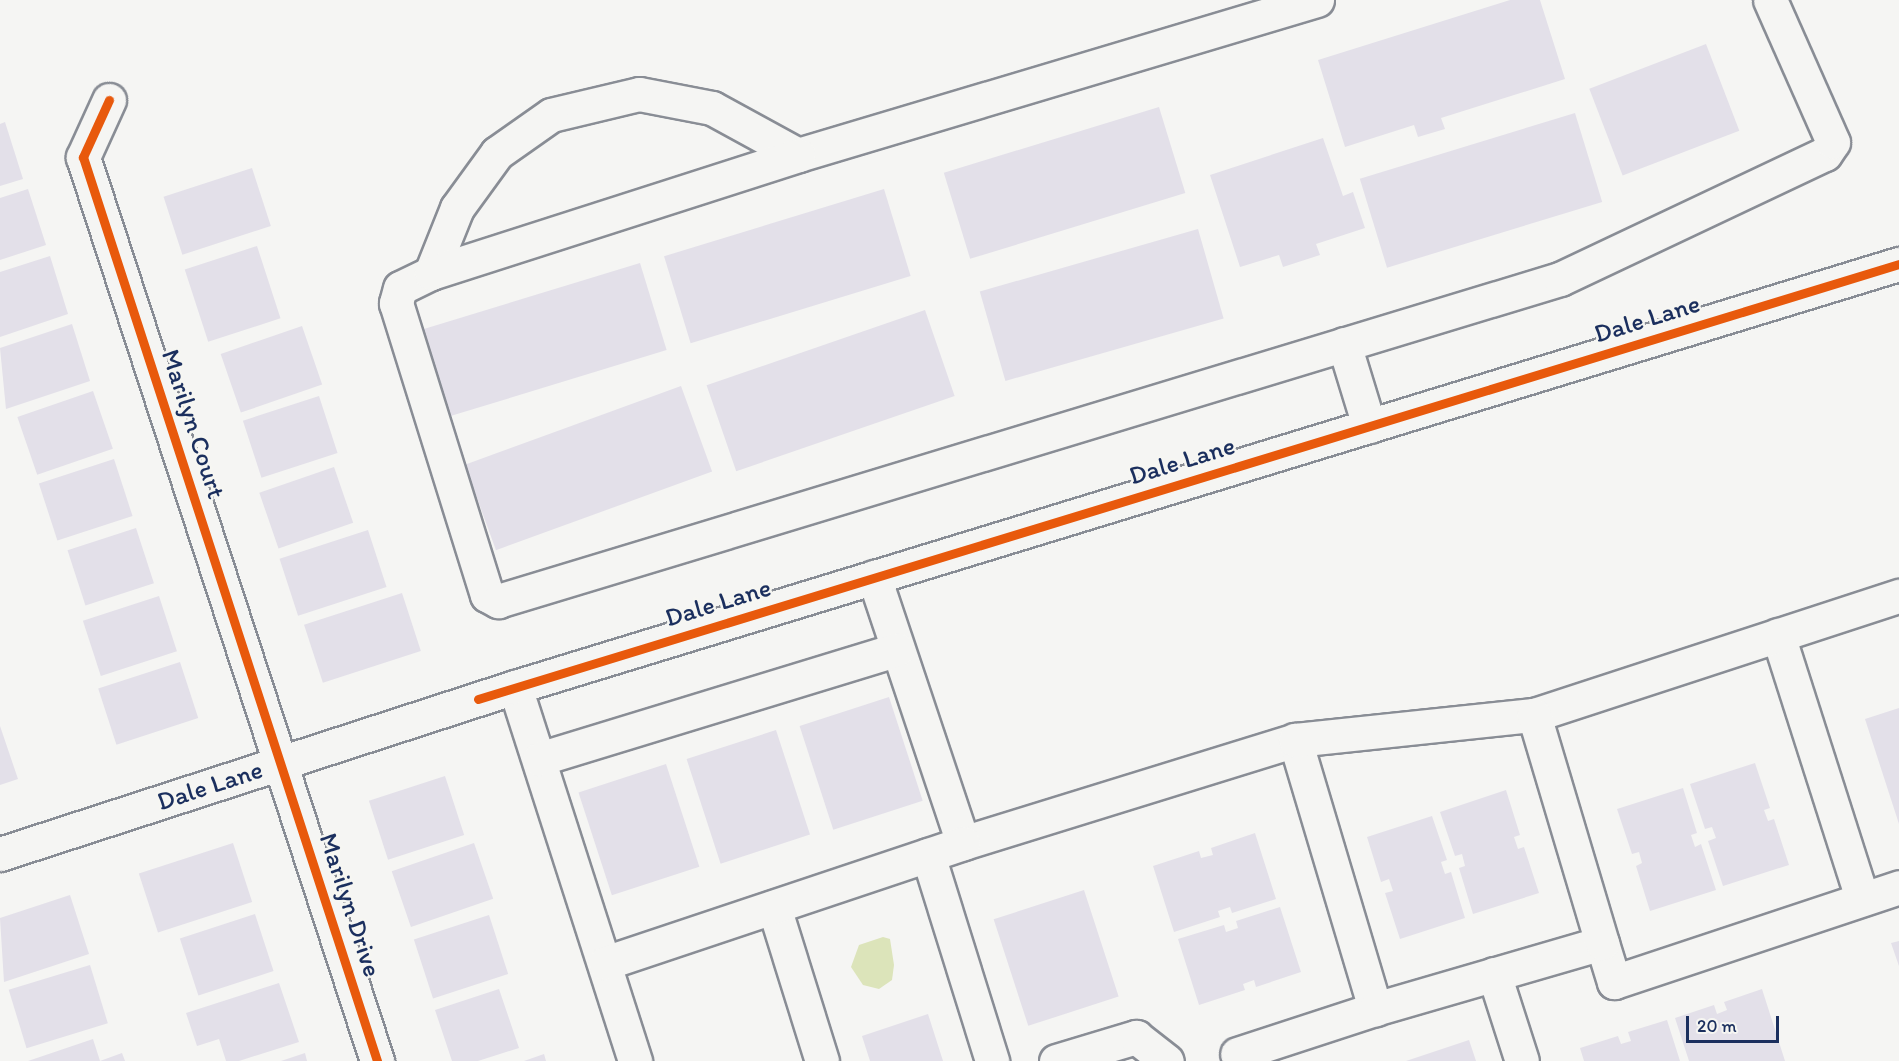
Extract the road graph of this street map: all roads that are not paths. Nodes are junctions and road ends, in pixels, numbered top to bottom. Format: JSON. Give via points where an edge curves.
{"nodes":[{"id":1,"x":1317,"y":0,"type":"edge"},
{"id":2,"x":1770,"y":0,"type":"edge"},
{"id":3,"x":109,"y":100,"type":"dead end"},
{"id":4,"x":798,"y":155,"type":"junction"},
{"id":5,"x":1899,"y":264,"type":"edge"},
{"id":6,"x":431,"y":273,"type":"junction"},
{"id":7,"x":1344,"y":344,"type":"junction"},
{"id":8,"x":1369,"y":426,"type":"junction"},
{"id":9,"x":874,"y":577,"type":"junction"},
{"id":10,"x":1899,"y":596,"type":"edge"},
{"id":11,"x":1778,"y":635,"type":"junction"},
{"id":12,"x":898,"y":648,"type":"junction"},
{"id":13,"x":515,"y":687,"type":"junction"},
{"id":14,"x":1534,"y":715,"type":"junction"},
{"id":15,"x":1295,"y":740,"type":"junction"},
{"id":16,"x":539,"y":759,"type":"junction"},
{"id":17,"x":282,"y":762,"type":"junction"},
{"id":18,"x":963,"y":843,"type":"junction"},
{"id":19,"x":0,"y":854,"type":"edge"},
{"id":20,"x":928,"y":855,"type":"junction"},
{"id":21,"x":1899,"y":887,"type":"edge"},
{"id":22,"x":1862,"y":900,"type":"junction"},
{"id":23,"x":774,"y":907,"type":"junction"},
{"id":24,"x":1602,"y":943,"type":"junction"},
{"id":25,"x":605,"y":963,"type":"junction"},
{"id":26,"x":1494,"y":974,"type":"junction"},
{"id":27,"x":1376,"y":1009,"type":"junction"},
{"id":28,"x":1237,"y":1054,"type":"dead end"},
{"id":29,"x":377,"y":1061,"type":"edge"},
{"id":30,"x":635,"y":1061,"type":"edge"},
{"id":31,"x":822,"y":1061,"type":"edge"},
{"id":32,"x":992,"y":1061,"type":"edge"},
{"id":33,"x":1056,"y":1061,"type":"edge"},
{"id":34,"x":1167,"y":1061,"type":"edge"},
{"id":35,"x":1522,"y":1061,"type":"edge"}],
"edges":[{"from":1,"to":4,"type":"street"},
{"from":2,"to":7,"type":"street","via":[[1833,142],[1825,154],[1560,279]]},
{"from":3,"to":17,"type":"street","name":"Marilyn Court","via":[[83,157]]},
{"from":4,"to":6,"type":"street"},
{"from":4,"to":6,"type":"street","via":[[712,108],[639,94],[551,115],[497,153],[457,208]]},
{"from":5,"to":8,"type":"street","name":"Dale Lane"},
{"from":6,"to":7,"type":"street","via":[[400,288],[396,303],[487,594],[498,602]]},
{"from":7,"to":8,"type":"street"},
{"from":8,"to":9,"type":"street","name":"Dale Lane"},
{"from":9,"to":12,"type":"street"},
{"from":9,"to":13,"type":"street","name":"Dale Lane"},
{"from":10,"to":11,"type":"street"},
{"from":11,"to":14,"type":"street"},
{"from":11,"to":22,"type":"street"},
{"from":12,"to":16,"type":"street"},
{"from":12,"to":18,"type":"street"},
{"from":13,"to":16,"type":"street"},
{"from":13,"to":17,"type":"street","name":"Dale Lane"},
{"from":14,"to":15,"type":"street"},
{"from":14,"to":24,"type":"street"},
{"from":15,"to":18,"type":"street"},
{"from":15,"to":27,"type":"street"},
{"from":16,"to":25,"type":"street"},
{"from":17,"to":19,"type":"street","name":"Dale Lane"},
{"from":17,"to":29,"type":"street","name":"Marilyn Drive"},
{"from":18,"to":20,"type":"street"},
{"from":20,"to":23,"type":"street"},
{"from":20,"to":32,"type":"street"},
{"from":21,"to":22,"type":"street"},
{"from":22,"to":24,"type":"street","via":[[1614,982]]},
{"from":23,"to":25,"type":"street"},
{"from":23,"to":31,"type":"street"},
{"from":24,"to":26,"type":"street"},
{"from":25,"to":30,"type":"street"},
{"from":26,"to":27,"type":"street"},
{"from":26,"to":35,"type":"street"},
{"from":27,"to":28,"type":"street"},
{"from":33,"to":34,"type":"street","via":[[1136,1037]]}]}
